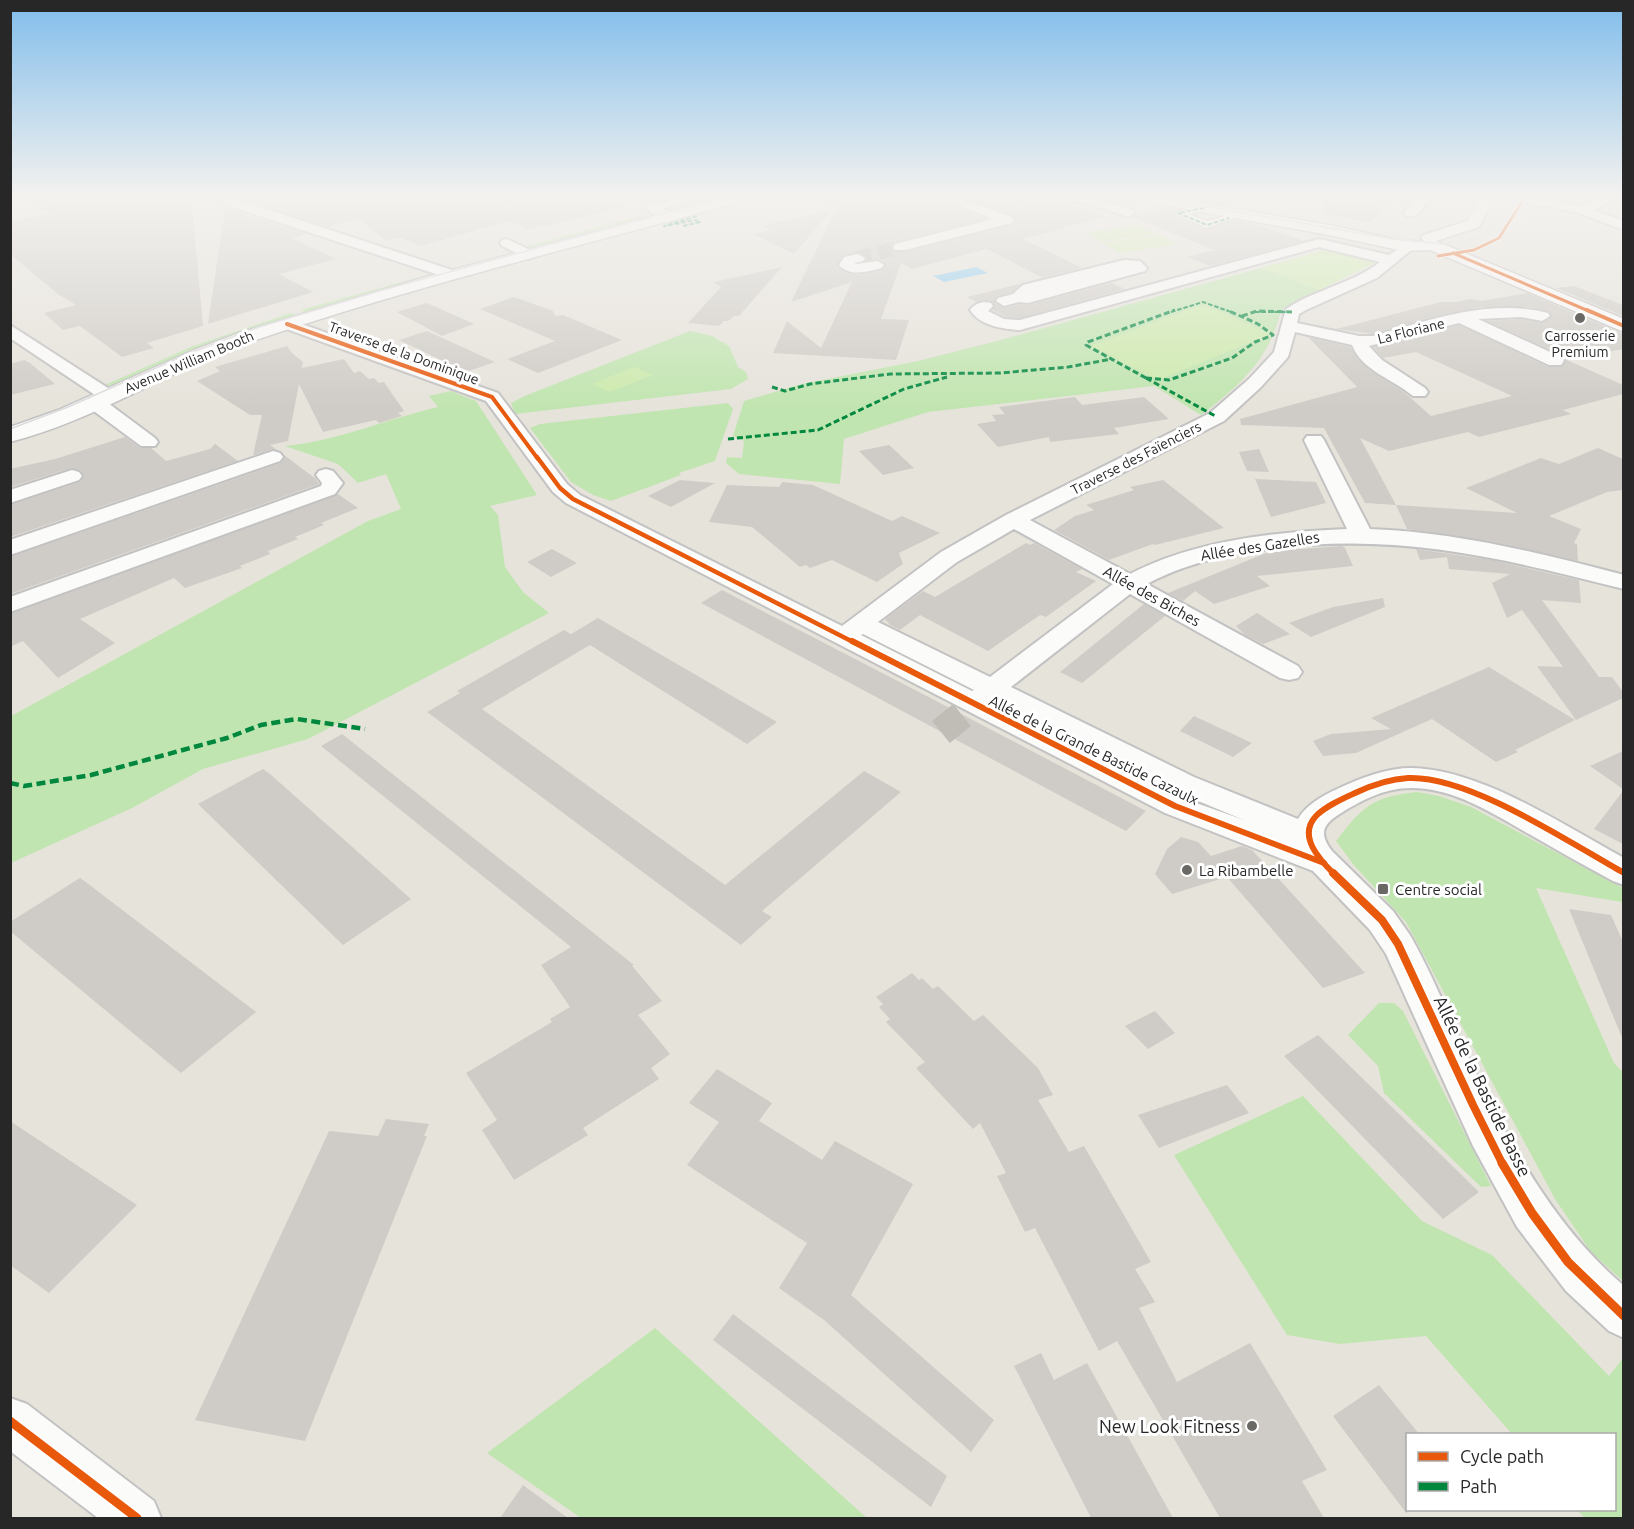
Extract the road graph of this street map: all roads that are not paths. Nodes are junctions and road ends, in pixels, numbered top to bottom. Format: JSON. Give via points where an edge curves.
{"nodes":[{"id":1,"x":423,"y":265,"type":"edge"},
{"id":2,"x":490,"y":265,"type":"edge"},
{"id":3,"x":847,"y":265,"type":"edge"},
{"id":4,"x":875,"y":265,"type":"tunnel mouth"},
{"id":5,"x":1119,"y":265,"type":"edge"},
{"id":6,"x":1137,"y":265,"type":"edge"},
{"id":7,"x":1237,"y":265,"type":"edge"},
{"id":8,"x":1386,"y":265,"type":"edge"},
{"id":9,"x":1477,"y":265,"type":"edge"},
{"id":10,"x":453,"y":275,"type":"junction"},
{"id":11,"x":1011,"y":299,"type":"joint"},
{"id":12,"x":985,"y":306,"type":"dead end"},
{"id":13,"x":1542,"y":316,"type":"dead end"},
{"id":14,"x":1462,"y":318,"type":"junction"},
{"id":15,"x":287,"y":324,"type":"junction"},
{"id":16,"x":1288,"y":326,"type":"junction"},
{"id":17,"x":1623,"y":326,"type":"edge"},
{"id":18,"x":10,"y":330,"type":"edge"},
{"id":19,"x":1359,"y":341,"type":"junction"},
{"id":20,"x":1555,"y":361,"type":"dead end"},
{"id":21,"x":1419,"y":392,"type":"dead end"},
{"id":22,"x":101,"y":399,"type":"junction"},
{"id":23,"x":10,"y":435,"type":"edge"},
{"id":24,"x":1314,"y":440,"type":"dead end"},
{"id":25,"x":148,"y":442,"type":"dead end"},
{"id":26,"x":273,"y":457,"type":"dead end"},
{"id":27,"x":326,"y":475,"type":"dead end"},
{"id":28,"x":72,"y":476,"type":"dead end"},
{"id":29,"x":10,"y":497,"type":"edge"},
{"id":30,"x":578,"y":501,"type":"joint"},
{"id":31,"x":1014,"y":520,"type":"junction"},
{"id":32,"x":1361,"y":534,"type":"junction"},
{"id":33,"x":10,"y":548,"type":"edge"},
{"id":34,"x":1623,"y":582,"type":"edge"},
{"id":35,"x":1130,"y":583,"type":"junction"},
{"id":36,"x":10,"y":605,"type":"edge"},
{"id":37,"x":852,"y":630,"type":"junction"},
{"id":38,"x":1289,"y":672,"type":"dead end"},
{"id":39,"x":976,"y":702,"type":"junction"},
{"id":40,"x":1316,"y":849,"type":"junction"},
{"id":41,"x":1623,"y":873,"type":"edge"},
{"id":42,"x":1623,"y":1316,"type":"edge"},
{"id":43,"x":10,"y":1421,"type":"edge"},
{"id":44,"x":137,"y":1518,"type":"edge"}],
"edges":[{"from":1,"to":10,"type":"street"},
{"from":2,"to":10,"type":"street","name":"Avenue William Booth"},
{"from":3,"to":4,"type":"street","via":[[855,269]]},
{"from":5,"to":11,"type":"street","via":[[1028,288]]},
{"from":6,"to":11,"type":"street","via":[[1140,268]]},
{"from":7,"to":12,"type":"street","via":[[1020,325],[1001,324],[979,312]]},
{"from":8,"to":16,"type":"street","name":"Traverse des Faïenciers","via":[[1292,312]]},
{"from":9,"to":17,"type":"street"},
{"from":10,"to":15,"type":"street","name":"Avenue William Booth"},
{"from":13,"to":14,"type":"street","name":"La Floriane","via":[[1494,312]]},
{"from":14,"to":19,"type":"street","name":"La Floriane","via":[[1374,341]]},
{"from":14,"to":20,"type":"street","name":"La Floriane"},
{"from":15,"to":22,"type":"street","name":"Avenue William Booth","via":[[201,354]]},
{"from":15,"to":30,"type":"street","name":"Traverse de la Dominique","via":[[492,397],[560,488]]},
{"from":16,"to":19,"type":"street","name":"La Floriane"},
{"from":16,"to":31,"type":"street","name":"Traverse des Faïenciers","via":[[1282,352],[1217,417]]},
{"from":18,"to":22,"type":"street"},
{"from":19,"to":21,"type":"street","name":"La Floriane","via":[[1368,356]]},
{"from":22,"to":23,"type":"street","name":"Avenue William Booth"},
{"from":22,"to":25,"type":"street"},
{"from":24,"to":32,"type":"street"},
{"from":26,"to":33,"type":"street"},
{"from":27,"to":36,"type":"street","via":[[333,483],[328,490]]},
{"from":28,"to":29,"type":"street"},
{"from":30,"to":37,"type":"street","name":"Allée de la Grande Bastide Cazaulx","via":[[628,519]]},
{"from":31,"to":35,"type":"street","name":"Allée des Biches"},
{"from":31,"to":37,"type":"street","name":"Traverse des Faïenciers","via":[[923,574]]},
{"from":32,"to":34,"type":"street","name":"Allée des Gazelles","via":[[1497,549]]},
{"from":32,"to":35,"type":"street","name":"Allée des Gazelles","via":[[1280,539],[1230,548],[1190,558]]},
{"from":35,"to":38,"type":"street","name":"Allée des Biches"},
{"from":35,"to":39,"type":"street","name":"Allée des Gazelles"},
{"from":37,"to":39,"type":"street","name":"Allée de la Grande Bastide Cazaulx"},
{"from":39,"to":40,"type":"street","name":"Allée de la Grande Bastide Cazaulx","via":[[1175,806]]},
{"from":40,"to":41,"type":"street","via":[[1310,822],[1321,812],[1358,790],[1393,778],[1420,778],[1472,791],[1494,801]]},
{"from":40,"to":42,"type":"street","name":"Allée de la Bastide Basse","via":[[1389,930],[1408,962],[1485,1134],[1531,1214],[1569,1264]]},
{"from":43,"to":44,"type":"street"}]}
